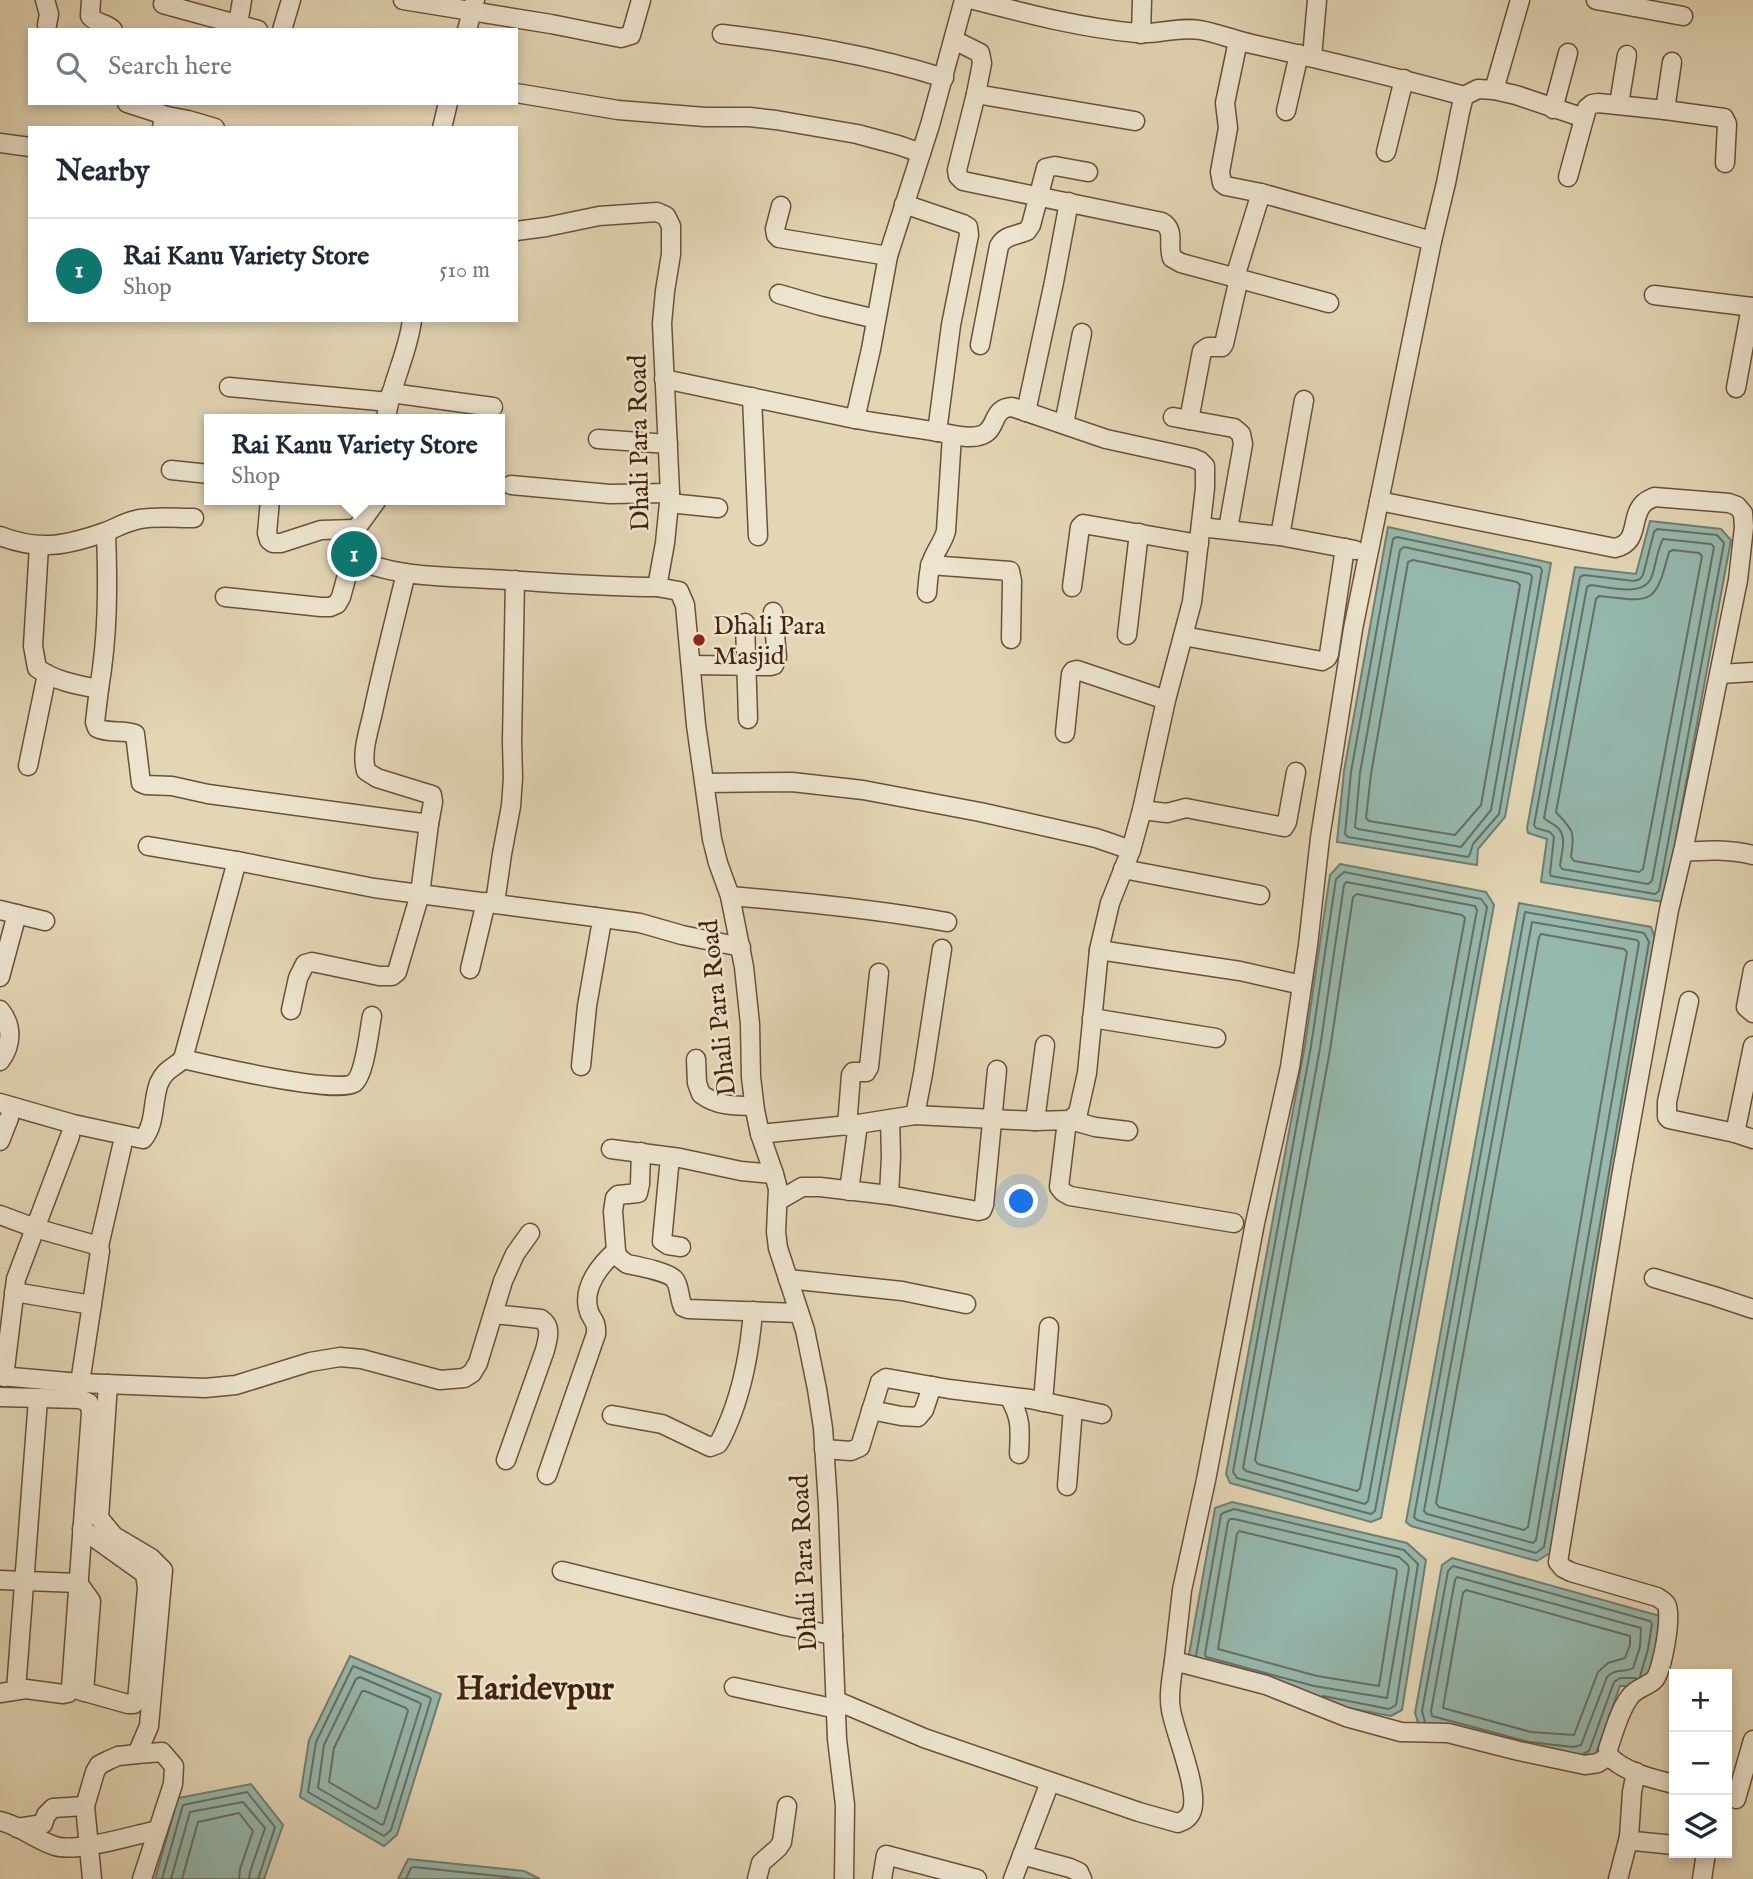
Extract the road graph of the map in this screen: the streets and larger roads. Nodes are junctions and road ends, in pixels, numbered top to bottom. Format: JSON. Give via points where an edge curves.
{"nodes":[{"id":1,"x":45,"y":0,"type":"edge"},
{"id":2,"x":91,"y":0,"type":"edge"},
{"id":3,"x":164,"y":0,"type":"edge"},
{"id":4,"x":242,"y":0,"type":"edge"},
{"id":5,"x":291,"y":0,"type":"edge"},
{"id":6,"x":403,"y":0,"type":"edge"},
{"id":7,"x":641,"y":0,"type":"edge"},
{"id":8,"x":964,"y":0,"type":"edge"},
{"id":9,"x":974,"y":0,"type":"edge"},
{"id":10,"x":1142,"y":0,"type":"edge"},
{"id":11,"x":1317,"y":0,"type":"edge"},
{"id":12,"x":1520,"y":0,"type":"edge"},
{"id":13,"x":1596,"y":0,"type":"edge"},
{"id":14,"x":473,"y":5,"type":"edge"},
{"id":15,"x":1683,"y":16,"type":"dead end"},
{"id":16,"x":238,"y":24,"type":"junction"},
{"id":17,"x":47,"y":25,"type":"dead end"},
{"id":18,"x":111,"y":28,"type":"edge"},
{"id":19,"x":251,"y":28,"type":"edge"},
{"id":20,"x":283,"y":28,"type":"edge"},
{"id":21,"x":467,"y":28,"type":"edge"},
{"id":22,"x":722,"y":34,"type":"dead end"},
{"id":23,"x":1141,"y":34,"type":"junction"},
{"id":24,"x":954,"y":40,"type":"junction"},
{"id":25,"x":1237,"y":41,"type":"junction"},
{"id":26,"x":1567,"y":53,"type":"dead end"},
{"id":27,"x":1305,"y":55,"type":"junction"},
{"id":28,"x":1627,"y":55,"type":"dead end"},
{"id":29,"x":1672,"y":62,"type":"dead end"},
{"id":30,"x":944,"y":78,"type":"junction"},
{"id":31,"x":1404,"y":79,"type":"junction"},
{"id":32,"x":1494,"y":90,"type":"junction"},
{"id":33,"x":518,"y":93,"type":"edge"},
{"id":34,"x":976,"y":94,"type":"junction"},
{"id":35,"x":1464,"y":96,"type":"junction"},
{"id":36,"x":1619,"y":104,"type":"junction"},
{"id":37,"x":131,"y":105,"type":"edge"},
{"id":38,"x":448,"y":105,"type":"edge"},
{"id":39,"x":1553,"y":108,"type":"junction"},
{"id":40,"x":1665,"y":110,"type":"junction"},
{"id":41,"x":1286,"y":111,"type":"dead end"},
{"id":42,"x":1584,"y":118,"type":"junction"},
{"id":43,"x":1135,"y":121,"type":"dead end"},
{"id":44,"x":164,"y":122,"type":"edge"},
{"id":45,"x":208,"y":126,"type":"edge"},
{"id":46,"x":442,"y":126,"type":"edge"},
{"id":47,"x":0,"y":143,"type":"edge"},
{"id":48,"x":28,"y":147,"type":"edge"},
{"id":49,"x":1386,"y":152,"type":"dead end"},
{"id":50,"x":920,"y":153,"type":"junction"},
{"id":51,"x":1725,"y":163,"type":"dead end"},
{"id":52,"x":1088,"y":172,"type":"dead end"},
{"id":53,"x":1567,"y":177,"type":"dead end"},
{"id":54,"x":1261,"y":193,"type":"junction"},
{"id":55,"x":1038,"y":196,"type":"junction"},
{"id":56,"x":1069,"y":202,"type":"junction"},
{"id":57,"x":904,"y":204,"type":"junction"},
{"id":58,"x":781,"y":206,"type":"dead end"},
{"id":59,"x":518,"y":231,"type":"edge"},
{"id":60,"x":1432,"y":241,"type":"junction"},
{"id":61,"x":888,"y":256,"type":"junction"},
{"id":62,"x":1237,"y":278,"type":"junction"},
{"id":63,"x":779,"y":294,"type":"dead end"},
{"id":64,"x":1654,"y":295,"type":"dead end"},
{"id":65,"x":1329,"y":303,"type":"dead end"},
{"id":66,"x":1752,"y":307,"type":"edge"},
{"id":67,"x":876,"y":319,"type":"junction"},
{"id":68,"x":412,"y":322,"type":"edge"},
{"id":69,"x":1082,"y":333,"type":"dead end"},
{"id":70,"x":980,"y":345,"type":"dead end"},
{"id":71,"x":664,"y":379,"type":"junction"},
{"id":72,"x":229,"y":387,"type":"dead end"},
{"id":73,"x":1736,"y":388,"type":"dead end"},
{"id":74,"x":752,"y":397,"type":"junction"},
{"id":75,"x":1304,"y":400,"type":"dead end"},
{"id":76,"x":389,"y":405,"type":"edge"},
{"id":77,"x":493,"y":407,"type":"dead end"},
{"id":78,"x":1026,"y":412,"type":"junction"},
{"id":79,"x":855,"y":419,"type":"junction"},
{"id":80,"x":1064,"y":425,"type":"junction"},
{"id":81,"x":945,"y":433,"type":"junction"},
{"id":82,"x":598,"y":439,"type":"dead end"},
{"id":83,"x":668,"y":444,"type":"junction"},
{"id":84,"x":171,"y":470,"type":"dead end"},
{"id":85,"x":204,"y":473,"type":"edge"},
{"id":86,"x":511,"y":485,"type":"dead end"},
{"id":87,"x":670,"y":498,"type":"junction"},
{"id":88,"x":1379,"y":501,"type":"junction"},
{"id":89,"x":270,"y":505,"type":"edge"},
{"id":90,"x":373,"y":505,"type":"edge"},
{"id":91,"x":718,"y":508,"type":"dead end"},
{"id":92,"x":194,"y":518,"type":"dead end"},
{"id":93,"x":356,"y":529,"type":"junction"},
{"id":94,"x":1228,"y":529,"type":"junction"},
{"id":95,"x":106,"y":531,"type":"junction"},
{"id":96,"x":1139,"y":533,"type":"junction"},
{"id":97,"x":0,"y":536,"type":"edge"},
{"id":98,"x":1200,"y":536,"type":"junction"},
{"id":99,"x":1280,"y":536,"type":"junction"},
{"id":100,"x":758,"y":537,"type":"dead end"},
{"id":101,"x":40,"y":546,"type":"junction"},
{"id":102,"x":1345,"y":548,"type":"junction"},
{"id":103,"x":1368,"y":554,"type":"junction"},
{"id":104,"x":352,"y":557,"type":"junction"},
{"id":105,"x":930,"y":565,"type":"junction"},
{"id":106,"x":406,"y":573,"type":"junction"},
{"id":107,"x":515,"y":580,"type":"junction"},
{"id":108,"x":657,"y":587,"type":"junction"},
{"id":109,"x":1072,"y":587,"type":"dead end"},
{"id":110,"x":928,"y":593,"type":"dead end"},
{"id":111,"x":225,"y":597,"type":"dead end"},
{"id":112,"x":773,"y":612,"type":"dead end"},
{"id":113,"x":745,"y":623,"type":"dead end"},
{"id":114,"x":1127,"y":635,"type":"dead end"},
{"id":115,"x":1183,"y":636,"type":"junction"},
{"id":116,"x":1011,"y":639,"type":"dead end"},
{"id":117,"x":691,"y":665,"type":"junction"},
{"id":118,"x":747,"y":666,"type":"junction"},
{"id":119,"x":1753,"y":672,"type":"edge"},
{"id":120,"x":47,"y":674,"type":"junction"},
{"id":121,"x":1720,"y":674,"type":"junction"},
{"id":122,"x":99,"y":689,"type":"junction"},
{"id":123,"x":1166,"y":700,"type":"junction"},
{"id":124,"x":748,"y":719,"type":"dead end"},
{"id":125,"x":1065,"y":733,"type":"dead end"},
{"id":126,"x":28,"y":766,"type":"dead end"},
{"id":127,"x":1296,"y":772,"type":"dead end"},
{"id":128,"x":705,"y":783,"type":"junction"},
{"id":129,"x":1142,"y":810,"type":"junction"},
{"id":130,"x":429,"y":824,"type":"junction"},
{"id":131,"x":148,"y":846,"type":"dead end"},
{"id":132,"x":1131,"y":850,"type":"junction"},
{"id":133,"x":1683,"y":852,"type":"junction"},
{"id":134,"x":1753,"y":855,"type":"edge"},
{"id":135,"x":237,"y":861,"type":"junction"},
{"id":136,"x":1123,"y":869,"type":"junction"},
{"id":137,"x":420,"y":894,"type":"junction"},
{"id":138,"x":1260,"y":895,"type":"dead end"},
{"id":139,"x":730,"y":896,"type":"junction"},
{"id":140,"x":491,"y":903,"type":"junction"},
{"id":141,"x":8,"y":912,"type":"edge"},
{"id":142,"x":595,"y":917,"type":"junction"},
{"id":143,"x":45,"y":921,"type":"dead end"},
{"id":144,"x":947,"y":922,"type":"dead end"},
{"id":145,"x":741,"y":947,"type":"junction"},
{"id":146,"x":942,"y":949,"type":"dead end"},
{"id":147,"x":1100,"y":950,"type":"junction"},
{"id":148,"x":470,"y":969,"type":"dead end"},
{"id":149,"x":1753,"y":970,"type":"edge"},
{"id":150,"x":879,"y":973,"type":"dead end"},
{"id":151,"x":0,"y":977,"type":"edge"},
{"id":152,"x":1302,"y":985,"type":"junction"},
{"id":153,"x":1689,"y":1001,"type":"dead end"},
{"id":154,"x":0,"y":1010,"type":"edge"},
{"id":155,"x":291,"y":1010,"type":"dead end"},
{"id":156,"x":1753,"y":1013,"type":"edge"},
{"id":157,"x":372,"y":1016,"type":"dead end"},
{"id":158,"x":1092,"y":1018,"type":"junction"},
{"id":159,"x":1216,"y":1038,"type":"dead end"},
{"id":160,"x":1045,"y":1045,"type":"dead end"},
{"id":161,"x":1753,"y":1046,"type":"edge"},
{"id":162,"x":183,"y":1059,"type":"junction"},
{"id":163,"x":696,"y":1059,"type":"dead end"},
{"id":164,"x":0,"y":1061,"type":"edge"},
{"id":165,"x":581,"y":1066,"type":"dead end"},
{"id":166,"x":997,"y":1070,"type":"dead end"},
{"id":167,"x":754,"y":1106,"type":"junction"},
{"id":168,"x":5,"y":1110,"type":"edge"},
{"id":169,"x":915,"y":1115,"type":"junction"},
{"id":170,"x":890,"y":1119,"type":"junction"},
{"id":171,"x":992,"y":1119,"type":"junction"},
{"id":172,"x":1070,"y":1120,"type":"junction"},
{"id":173,"x":1035,"y":1121,"type":"junction"},
{"id":174,"x":853,"y":1125,"type":"junction"},
{"id":175,"x":1128,"y":1131,"type":"dead end"},
{"id":176,"x":1735,"y":1133,"type":"junction"},
{"id":177,"x":760,"y":1134,"type":"junction"},
{"id":178,"x":70,"y":1136,"type":"dead end"},
{"id":179,"x":1753,"y":1139,"type":"edge"},
{"id":180,"x":0,"y":1141,"type":"edge"},
{"id":181,"x":122,"y":1146,"type":"dead end"},
{"id":182,"x":611,"y":1149,"type":"dead end"},
{"id":183,"x":641,"y":1152,"type":"junction"},
{"id":184,"x":670,"y":1157,"type":"junction"},
{"id":185,"x":774,"y":1174,"type":"junction"},
{"id":186,"x":849,"y":1191,"type":"junction"},
{"id":187,"x":889,"y":1195,"type":"junction"},
{"id":188,"x":778,"y":1201,"type":"junction"},
{"id":189,"x":0,"y":1215,"type":"edge"},
{"id":190,"x":1234,"y":1223,"type":"dead end"},
{"id":191,"x":35,"y":1228,"type":"junction"},
{"id":192,"x":530,"y":1233,"type":"dead end"},
{"id":193,"x":99,"y":1246,"type":"junction"},
{"id":194,"x":681,"y":1247,"type":"dead end"},
{"id":195,"x":617,"y":1251,"type":"junction"},
{"id":196,"x":1654,"y":1278,"type":"dead end"},
{"id":197,"x":788,"y":1279,"type":"junction"},
{"id":198,"x":14,"y":1292,"type":"junction"},
{"id":199,"x":966,"y":1304,"type":"dead end"},
{"id":200,"x":92,"y":1305,"type":"junction"},
{"id":201,"x":1753,"y":1309,"type":"edge"},
{"id":202,"x":753,"y":1311,"type":"junction"},
{"id":203,"x":799,"y":1312,"type":"junction"},
{"id":204,"x":493,"y":1314,"type":"junction"},
{"id":205,"x":1048,"y":1327,"type":"dead end"},
{"id":206,"x":2,"y":1376,"type":"edge"},
{"id":207,"x":80,"y":1383,"type":"junction"},
{"id":208,"x":108,"y":1384,"type":"junction"},
{"id":209,"x":932,"y":1386,"type":"junction"},
{"id":210,"x":0,"y":1396,"type":"edge"},
{"id":211,"x":1009,"y":1397,"type":"junction"},
{"id":212,"x":38,"y":1399,"type":"junction"},
{"id":213,"x":1043,"y":1402,"type":"junction"},
{"id":214,"x":1073,"y":1408,"type":"junction"},
{"id":215,"x":871,"y":1410,"type":"junction"},
{"id":216,"x":1102,"y":1414,"type":"dead end"},
{"id":217,"x":612,"y":1415,"type":"dead end"},
{"id":218,"x":824,"y":1449,"type":"junction"},
{"id":219,"x":1019,"y":1454,"type":"dead end"},
{"id":220,"x":506,"y":1460,"type":"dead end"},
{"id":221,"x":547,"y":1475,"type":"dead end"},
{"id":222,"x":1067,"y":1486,"type":"dead end"},
{"id":223,"x":82,"y":1529,"type":"junction"},
{"id":224,"x":562,"y":1571,"type":"dead end"},
{"id":225,"x":0,"y":1580,"type":"edge"},
{"id":226,"x":23,"y":1580,"type":"junction"},
{"id":227,"x":78,"y":1583,"type":"junction"},
{"id":228,"x":833,"y":1635,"type":"junction"},
{"id":229,"x":1174,"y":1661,"type":"junction"},
{"id":230,"x":734,"y":1687,"type":"dead end"},
{"id":231,"x":78,"y":1690,"type":"junction"},
{"id":232,"x":8,"y":1691,"type":"edge"},
{"id":233,"x":837,"y":1705,"type":"junction"},
{"id":234,"x":1753,"y":1740,"type":"edge"},
{"id":235,"x":137,"y":1754,"type":"junction"},
{"id":236,"x":1609,"y":1756,"type":"junction"},
{"id":237,"x":1636,"y":1772,"type":"junction"},
{"id":238,"x":1050,"y":1782,"type":"junction"},
{"id":239,"x":1669,"y":1782,"type":"edge"},
{"id":240,"x":1738,"y":1800,"type":"edge"},
{"id":241,"x":85,"y":1806,"type":"junction"},
{"id":242,"x":787,"y":1806,"type":"dead end"},
{"id":243,"x":0,"y":1821,"type":"edge"},
{"id":244,"x":17,"y":1828,"type":"junction"},
{"id":245,"x":158,"y":1830,"type":"junction"},
{"id":246,"x":1629,"y":1837,"type":"junction"},
{"id":247,"x":1669,"y":1844,"type":"edge"},
{"id":248,"x":90,"y":1845,"type":"junction"},
{"id":249,"x":1022,"y":1855,"type":"junction"},
{"id":250,"x":1705,"y":1858,"type":"edge"},
{"id":251,"x":92,"y":1879,"type":"edge"},
{"id":252,"x":142,"y":1879,"type":"edge"},
{"id":253,"x":757,"y":1879,"type":"edge"},
{"id":254,"x":844,"y":1879,"type":"edge"},
{"id":255,"x":882,"y":1879,"type":"edge"},
{"id":256,"x":977,"y":1879,"type":"edge"},
{"id":257,"x":1013,"y":1879,"type":"edge"},
{"id":258,"x":1082,"y":1879,"type":"edge"},
{"id":259,"x":1618,"y":1879,"type":"edge"},
{"id":260,"x":1702,"y":1879,"type":"edge"}],
"edges":[{"from":1,"to":17,"type":"street"},
{"from":2,"to":18,"type":"street","via":[[90,16]]},
{"from":3,"to":16,"type":"street","via":[[163,4]]},
{"from":4,"to":16,"type":"street"},
{"from":5,"to":20,"type":"street"},
{"from":6,"to":14,"type":"street"},
{"from":7,"to":14,"type":"street","via":[[631,35],[621,38]]},
{"from":8,"to":24,"type":"street"},
{"from":9,"to":23,"type":"street","via":[[1032,16]]},
{"from":10,"to":23,"type":"street"},
{"from":11,"to":27,"type":"street"},
{"from":12,"to":32,"type":"street"},
{"from":13,"to":15,"type":"street"},
{"from":14,"to":21,"type":"street"},
{"from":16,"to":19,"type":"street"},
{"from":22,"to":30,"type":"street","via":[[825,48]]},
{"from":23,"to":25,"type":"street","via":[[1186,28]]},
{"from":24,"to":30,"type":"street"},
{"from":24,"to":34,"type":"street","via":[[979,53],[982,64]]},
{"from":25,"to":27,"type":"street"},
{"from":25,"to":54,"type":"street","via":[[1220,178],[1226,186]]},
{"from":26,"to":39,"type":"street"},
{"from":27,"to":31,"type":"street"},
{"from":27,"to":41,"type":"street"},
{"from":28,"to":36,"type":"street"},
{"from":29,"to":40,"type":"street"},
{"from":30,"to":50,"type":"street"},
{"from":31,"to":35,"type":"street"},
{"from":31,"to":49,"type":"street"},
{"from":32,"to":35,"type":"street","via":[[1478,89]]},
{"from":32,"to":39,"type":"street"},
{"from":33,"to":50,"type":"street","via":[[618,110],[776,120],[858,134]]},
{"from":34,"to":43,"type":"street"},
{"from":34,"to":55,"type":"street","via":[[958,176],[963,181]]},
{"from":35,"to":60,"type":"street"},
{"from":36,"to":40,"type":"street"},
{"from":36,"to":42,"type":"street","via":[[1592,104]]},
{"from":37,"to":44,"type":"street"},
{"from":38,"to":46,"type":"street"},
{"from":39,"to":42,"type":"street"},
{"from":40,"to":51,"type":"street","via":[[1726,120]]},
{"from":42,"to":53,"type":"street"},
{"from":44,"to":45,"type":"street","via":[[188,120]]},
{"from":47,"to":48,"type":"street"},
{"from":50,"to":57,"type":"street"},
{"from":52,"to":55,"type":"street","via":[[1048,166]]},
{"from":54,"to":60,"type":"street"},
{"from":54,"to":62,"type":"street"},
{"from":55,"to":56,"type":"street"},
{"from":55,"to":70,"type":"street","via":[[1027,231],[1008,236],[999,246]]},
{"from":56,"to":62,"type":"street","via":[[1162,222],[1171,231],[1172,258]]},
{"from":56,"to":78,"type":"street"},
{"from":57,"to":61,"type":"street"},
{"from":57,"to":81,"type":"street","via":[[968,227],[951,325]]},
{"from":58,"to":61,"type":"street","via":[[775,229],[779,238]]},
{"from":59,"to":71,"type":"street","name":"Dhali Para Road","via":[[599,216],[657,212],[666,216],[671,226],[671,254],[662,323]]},
{"from":60,"to":88,"type":"street"},
{"from":61,"to":67,"type":"street"},
{"from":62,"to":65,"type":"street"},
{"from":62,"to":94,"type":"street","via":[[1224,344],[1202,351],[1181,419],[1234,428],[1241,434]]},
{"from":63,"to":67,"type":"street"},
{"from":64,"to":66,"type":"street"},
{"from":66,"to":73,"type":"street"},
{"from":67,"to":79,"type":"street"},
{"from":68,"to":76,"type":"street"},
{"from":69,"to":80,"type":"street"},
{"from":71,"to":74,"type":"street"},
{"from":71,"to":83,"type":"street","name":"Dhali Para Road"},
{"from":72,"to":76,"type":"street"},
{"from":74,"to":79,"type":"street"},
{"from":74,"to":100,"type":"street"},
{"from":75,"to":99,"type":"street"},
{"from":76,"to":77,"type":"street"},
{"from":78,"to":80,"type":"street"},
{"from":78,"to":81,"type":"street","via":[[1004,407],[983,435]]},
{"from":79,"to":81,"type":"street"},
{"from":80,"to":98,"type":"street","via":[[1200,461],[1206,476]]},
{"from":81,"to":105,"type":"street","via":[[946,531]]},
{"from":82,"to":83,"type":"street"},
{"from":83,"to":87,"type":"street","name":"Dhali Para Road"},
{"from":84,"to":85,"type":"street"},
{"from":86,"to":87,"type":"street"},
{"from":87,"to":91,"type":"street"},
{"from":87,"to":108,"type":"street","name":"Dhali Para Road"},
{"from":88,"to":103,"type":"street"},
{"from":88,"to":121,"type":"street","via":[[1615,548],[1629,540],[1643,503],[1654,497],[1737,506],[1744,527]]},
{"from":89,"to":93,"type":"street","via":[[267,533],[273,543],[321,530]]},
{"from":90,"to":93,"type":"street"},
{"from":92,"to":95,"type":"street","via":[[140,519]]},
{"from":93,"to":104,"type":"street"},
{"from":94,"to":98,"type":"street"},
{"from":94,"to":99,"type":"street"},
{"from":95,"to":101,"type":"street","via":[[76,542]]},
{"from":95,"to":122,"type":"street","via":[[107,626]]},
{"from":96,"to":98,"type":"street"},
{"from":96,"to":109,"type":"street","via":[[1083,524]]},
{"from":96,"to":114,"type":"street"},
{"from":97,"to":101,"type":"street"},
{"from":98,"to":115,"type":"street"},
{"from":99,"to":102,"type":"street"},
{"from":101,"to":120,"type":"street","via":[[33,646],[37,668]]},
{"from":102,"to":103,"type":"street"},
{"from":102,"to":115,"type":"street","via":[[1329,654],[1322,661]]},
{"from":103,"to":152,"type":"street","via":[[1320,838]]},
{"from":104,"to":106,"type":"street"},
{"from":104,"to":111,"type":"street","via":[[341,597],[330,607]]},
{"from":105,"to":110,"type":"street"},
{"from":105,"to":116,"type":"street","via":[[1010,572]]},
{"from":106,"to":107,"type":"street"},
{"from":106,"to":130,"type":"street","via":[[364,762],[366,771],[377,778],[432,795]]},
{"from":107,"to":108,"type":"street"},
{"from":107,"to":140,"type":"street","via":[[511,806]]},
{"from":108,"to":117,"type":"street","name":"Dhali Para Road","via":[[679,590],[682,596]]},
{"from":112,"to":118,"type":"street","via":[[776,662]]},
{"from":113,"to":118,"type":"street"},
{"from":115,"to":123,"type":"street"},
{"from":117,"to":118,"type":"street"},
{"from":117,"to":128,"type":"street","name":"Dhali Para Road"},
{"from":118,"to":124,"type":"street"},
{"from":119,"to":121,"type":"street"},
{"from":120,"to":122,"type":"street"},
{"from":120,"to":126,"type":"street"},
{"from":121,"to":133,"type":"street"},
{"from":122,"to":130,"type":"street","via":[[97,728],[135,734],[141,783]]},
{"from":123,"to":125,"type":"street","via":[[1073,671]]},
{"from":123,"to":129,"type":"street"},
{"from":127,"to":129,"type":"street","via":[[1284,827],[1186,808],[1167,813]]},
{"from":128,"to":132,"type":"street","via":[[792,782],[863,790],[1096,838]]},
{"from":128,"to":139,"type":"street","name":"Dhali Para Road","via":[[712,839]]},
{"from":129,"to":132,"type":"street"},
{"from":130,"to":137,"type":"street"},
{"from":131,"to":135,"type":"street"},
{"from":132,"to":136,"type":"street"},
{"from":133,"to":134,"type":"street","via":[[1716,849]]},
{"from":133,"to":236,"type":"street","via":[[1630,1128],[1558,1562],[1571,1572],[1657,1597],[1669,1614],[1660,1668],[1625,1704]]},
{"from":135,"to":137,"type":"street"},
{"from":135,"to":162,"type":"street"},
{"from":136,"to":138,"type":"street"},
{"from":136,"to":147,"type":"street"},
{"from":137,"to":140,"type":"street"},
{"from":137,"to":155,"type":"street","via":[[397,972],[379,976],[305,964]]},
{"from":139,"to":144,"type":"street","via":[[853,907]]},
{"from":139,"to":145,"type":"street","name":"Dhali Para Road"},
{"from":140,"to":142,"type":"street"},
{"from":140,"to":148,"type":"street"},
{"from":141,"to":143,"type":"street"},
{"from":141,"to":151,"type":"street"},
{"from":142,"to":145,"type":"street"},
{"from":142,"to":165,"type":"street","via":[[601,926]]},
{"from":145,"to":167,"type":"street","name":"Dhali Para Road"},
{"from":146,"to":169,"type":"street"},
{"from":147,"to":152,"type":"street"},
{"from":147,"to":158,"type":"street"},
{"from":149,"to":156,"type":"street","via":[[1746,1007]]},
{"from":150,"to":174,"type":"street","via":[[869,1067],[851,1075]]},
{"from":152,"to":229,"type":"street","via":[[1290,1068],[1182,1590]]},
{"from":153,"to":176,"type":"street","via":[[1667,1117]]},
{"from":154,"to":164,"type":"street","via":[[9,1033],[8,1048]]},
{"from":157,"to":162,"type":"street","via":[[361,1072],[350,1085],[268,1077]]},
{"from":158,"to":159,"type":"street"},
{"from":158,"to":172,"type":"street","via":[[1081,1104]]},
{"from":160,"to":173,"type":"street"},
{"from":161,"to":176,"type":"street"},
{"from":162,"to":168,"type":"street","via":[[167,1070],[159,1083],[148,1132],[142,1139]]},
{"from":163,"to":167,"type":"street","via":[[701,1094],[717,1103]]},
{"from":166,"to":171,"type":"street"},
{"from":167,"to":177,"type":"street","name":"Dhali Para Road"},
{"from":168,"to":180,"type":"street"},
{"from":169,"to":170,"type":"street"},
{"from":169,"to":171,"type":"street"},
{"from":170,"to":174,"type":"street"},
{"from":170,"to":187,"type":"street"},
{"from":171,"to":173,"type":"street"},
{"from":171,"to":187,"type":"street","via":[[982,1210]]},
{"from":172,"to":173,"type":"street"},
{"from":172,"to":175,"type":"street"},
{"from":172,"to":190,"type":"street","via":[[1059,1180],[1063,1192]]},
{"from":174,"to":177,"type":"street"},
{"from":174,"to":186,"type":"street"},
{"from":176,"to":179,"type":"street"},
{"from":177,"to":185,"type":"street","name":"Dhali Para Road"},
{"from":178,"to":191,"type":"street"},
{"from":181,"to":193,"type":"street"},
{"from":182,"to":183,"type":"street"},
{"from":183,"to":184,"type":"street"},
{"from":183,"to":195,"type":"street","via":[[638,1193],[618,1195],[613,1203]]},
{"from":184,"to":185,"type":"street"},
{"from":184,"to":194,"type":"street","via":[[662,1241]]},
{"from":185,"to":188,"type":"street","name":"Dhali Para Road"},
{"from":186,"to":187,"type":"street"},
{"from":186,"to":188,"type":"street","via":[[802,1187]]},
{"from":188,"to":197,"type":"street","name":"Dhali Para Road","via":[[778,1248]]},
{"from":189,"to":191,"type":"street"},
{"from":191,"to":193,"type":"street"},
{"from":191,"to":198,"type":"street"},
{"from":192,"to":204,"type":"street","via":[[509,1266]]},
{"from":193,"to":200,"type":"street"},
{"from":195,"to":202,"type":"street","via":[[627,1264],[671,1275],[683,1307]]},
{"from":195,"to":221,"type":"street","via":[[599,1268],[590,1290],[587,1307],[596,1322],[596,1334]]},
{"from":196,"to":201,"type":"street"},
{"from":197,"to":199,"type":"street","via":[[902,1291]]},
{"from":197,"to":203,"type":"street","name":"Dhali Para Road"},
{"from":198,"to":200,"type":"street"},
{"from":198,"to":206,"type":"street"},
{"from":200,"to":207,"type":"street"},
{"from":202,"to":203,"type":"street"},
{"from":202,"to":217,"type":"street","via":[[745,1375],[718,1444],[710,1447],[662,1424]]},
{"from":203,"to":218,"type":"street","name":"Dhali Para Road","via":[[817,1389]]},
{"from":204,"to":208,"type":"street","via":[[478,1363],[464,1378],[440,1380],[340,1357],[236,1385]]},
{"from":204,"to":220,"type":"street","via":[[541,1319],[548,1328],[545,1350]]},
{"from":205,"to":213,"type":"street"},
{"from":206,"to":207,"type":"street"},
{"from":207,"to":208,"type":"street"},
{"from":208,"to":235,"type":"street","via":[[99,1518],[114,1536],[163,1570],[149,1726]]},
{"from":209,"to":211,"type":"street"},
{"from":209,"to":215,"type":"street","via":[[918,1417]]},
{"from":209,"to":215,"type":"street","via":[[882,1379]]},
{"from":210,"to":212,"type":"street"},
{"from":211,"to":213,"type":"street"},
{"from":211,"to":219,"type":"street","via":[[1020,1421]]},
{"from":212,"to":223,"type":"street","via":[[80,1399],[91,1408]]},
{"from":212,"to":226,"type":"street"},
{"from":213,"to":214,"type":"street"},
{"from":214,"to":216,"type":"street"},
{"from":214,"to":222,"type":"street"},
{"from":215,"to":218,"type":"street","via":[[856,1450]]},
{"from":218,"to":228,"type":"street","name":"Dhali Para Road"},
{"from":223,"to":227,"type":"street"},
{"from":223,"to":231,"type":"street","via":[[145,1574],[147,1588],[137,1701],[128,1704]]},
{"from":224,"to":228,"type":"street"},
{"from":225,"to":226,"type":"street"},
{"from":226,"to":227,"type":"street"},
{"from":226,"to":232,"type":"street"},
{"from":227,"to":231,"type":"street"},
{"from":228,"to":233,"type":"street","name":"Dhali Para Road"},
{"from":229,"to":236,"type":"street","via":[[1266,1685],[1346,1717],[1401,1732],[1448,1733],[1585,1765]]},
{"from":229,"to":238,"type":"street","via":[[1170,1708],[1194,1804],[1186,1819],[1178,1823]]},
{"from":230,"to":233,"type":"street"},
{"from":231,"to":232,"type":"street","via":[[64,1694]]},
{"from":233,"to":238,"type":"street"},
{"from":233,"to":254,"type":"street","name":"Dhali Para Road","via":[[845,1805]]},
{"from":234,"to":240,"type":"street"},
{"from":235,"to":241,"type":"street","via":[[100,1765]]},
{"from":235,"to":245,"type":"street","via":[[162,1752],[174,1766]]},
{"from":236,"to":237,"type":"street"},
{"from":237,"to":239,"type":"street"},
{"from":237,"to":246,"type":"street"},
{"from":238,"to":249,"type":"street"},
{"from":241,"to":244,"type":"street","via":[[52,1808],[43,1825]]},
{"from":241,"to":248,"type":"street"},
{"from":242,"to":253,"type":"street","via":[[782,1842],[761,1863]]},
{"from":243,"to":244,"type":"street"},
{"from":244,"to":248,"type":"street","via":[[65,1849]]},
{"from":245,"to":248,"type":"street"},
{"from":245,"to":252,"type":"street"},
{"from":246,"to":247,"type":"street"},
{"from":246,"to":259,"type":"street"},
{"from":248,"to":251,"type":"street"},
{"from":249,"to":257,"type":"street"},
{"from":249,"to":258,"type":"street","via":[[1070,1868]]},
{"from":250,"to":260,"type":"street"},
{"from":255,"to":256,"type":"street","via":[[886,1855]]}]}
